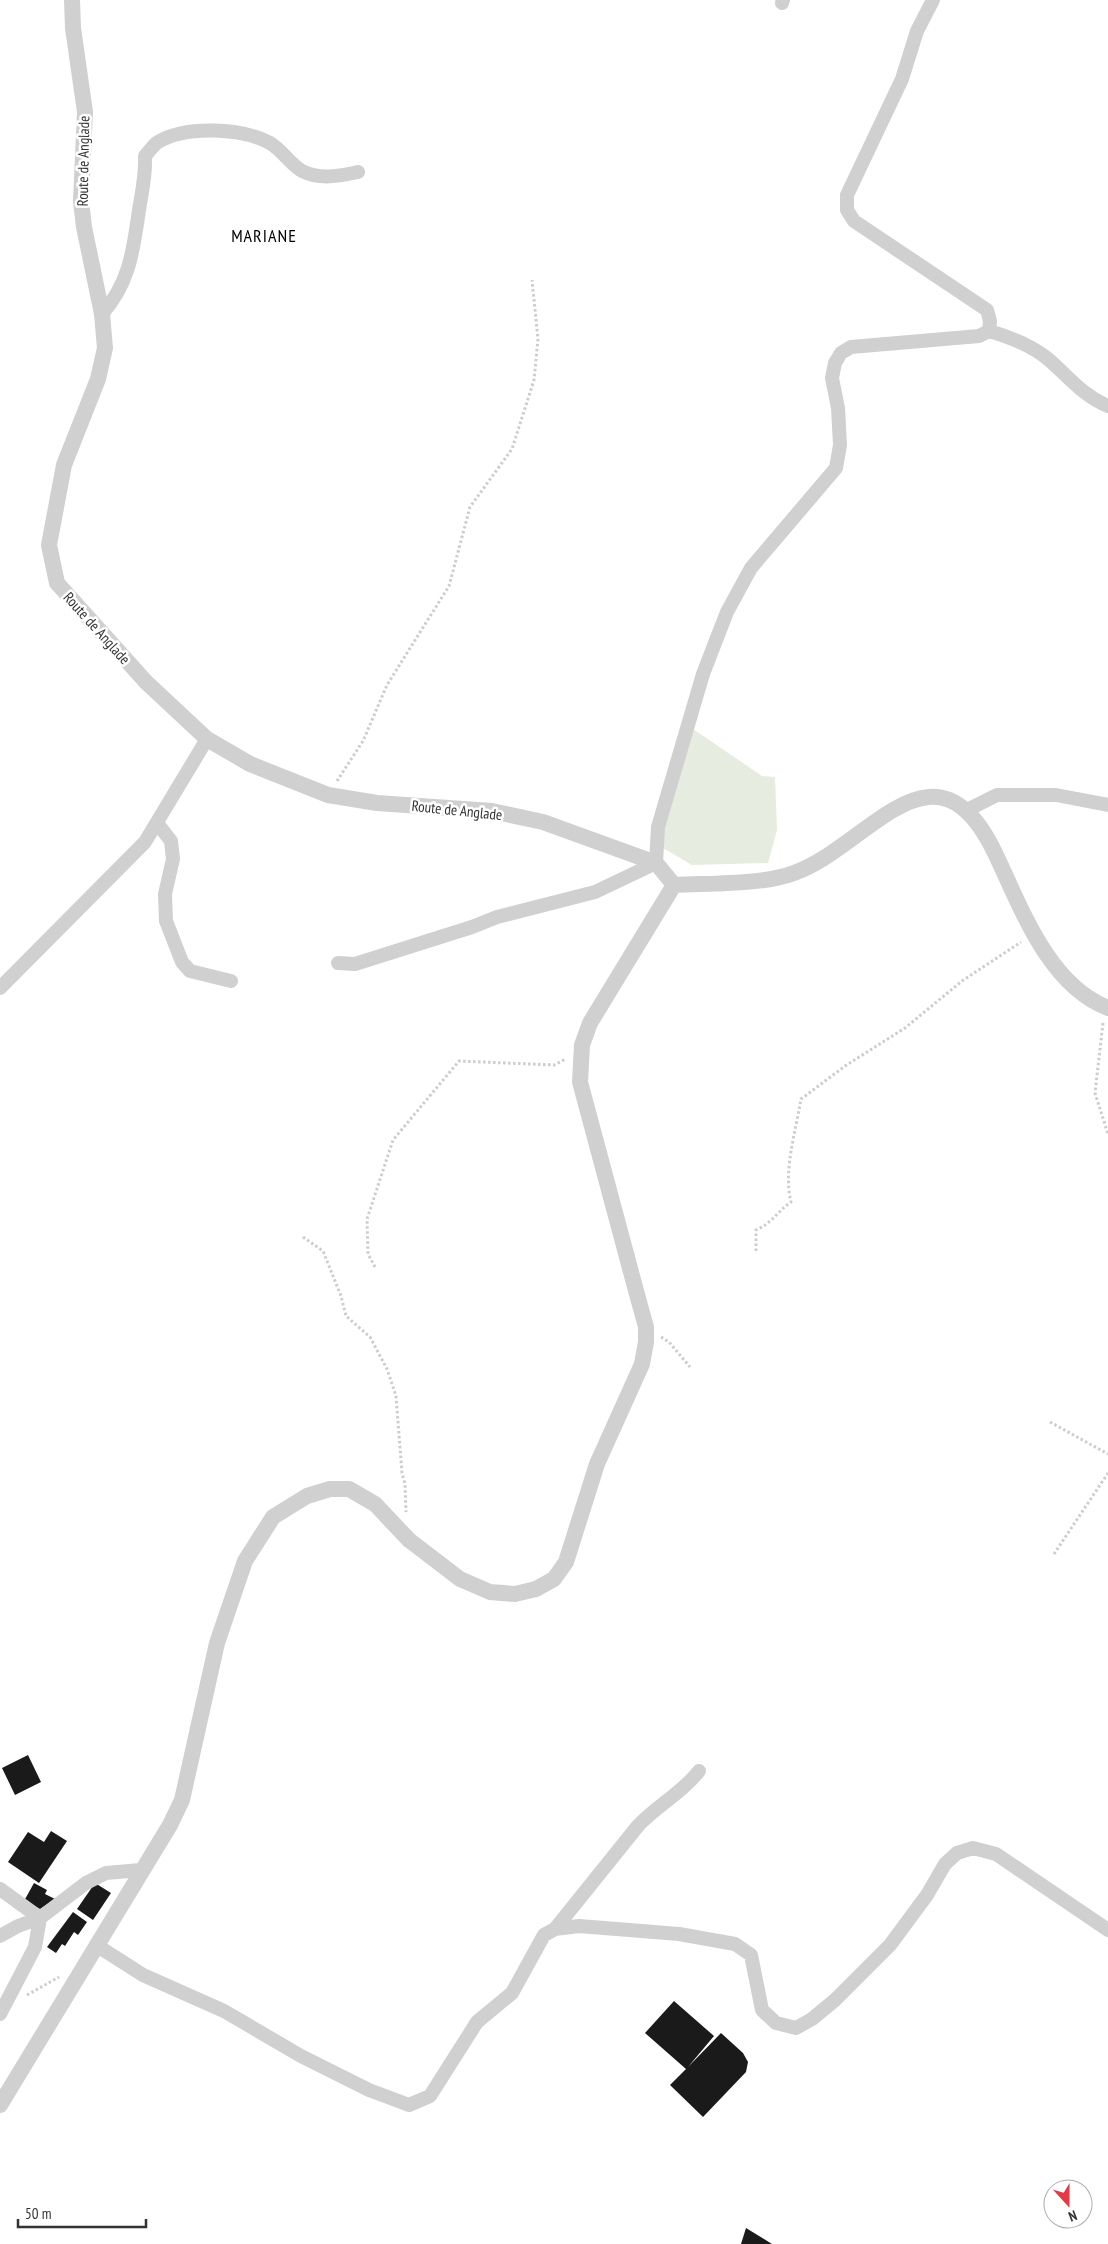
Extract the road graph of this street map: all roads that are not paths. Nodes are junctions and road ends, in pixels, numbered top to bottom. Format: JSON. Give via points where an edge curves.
{"nodes":[{"id":1,"x":72,"y":0,"type":"edge"},
{"id":2,"x":934,"y":0,"type":"edge"},
{"id":3,"x":358,"y":172,"type":"dead end"},
{"id":4,"x":102,"y":314,"type":"junction"},
{"id":5,"x":989,"y":331,"type":"junction"},
{"id":6,"x":1108,"y":406,"type":"edge"},
{"id":7,"x":207,"y":739,"type":"junction"},
{"id":8,"x":1108,"y":805,"type":"edge"},
{"id":9,"x":967,"y":810,"type":"junction"},
{"id":10,"x":157,"y":823,"type":"junction"},
{"id":11,"x":656,"y":863,"type":"junction"},
{"id":12,"x":674,"y":885,"type":"junction"},
{"id":13,"x":338,"y":963,"type":"dead end"},
{"id":14,"x":231,"y":981,"type":"dead end"},
{"id":15,"x":0,"y":988,"type":"edge"},
{"id":16,"x":1106,"y":1008,"type":"edge"},
{"id":17,"x":699,"y":1771,"type":"dead end"},
{"id":18,"x":140,"y":1870,"type":"junction"},
{"id":19,"x":0,"y":1889,"type":"edge"},
{"id":20,"x":40,"y":1918,"type":"junction"},
{"id":21,"x":555,"y":1928,"type":"junction"},
{"id":22,"x":1108,"y":1930,"type":"edge"},
{"id":23,"x":0,"y":1936,"type":"edge"},
{"id":24,"x":96,"y":1945,"type":"junction"},
{"id":25,"x":0,"y":2013,"type":"edge"},
{"id":26,"x":0,"y":2105,"type":"edge"}],
"edges":[{"from":1,"to":4,"type":"street","name":"Route de Anglade","via":[[85,112],[81,201]]},
{"from":2,"to":5,"type":"street","via":[[917,31],[902,80],[847,195],[847,210],[854,221],[988,310]]},
{"from":3,"to":4,"type":"street","via":[[331,178],[302,171],[272,144],[251,134],[230,130],[177,134],[157,142],[146,156],[146,178],[130,268],[117,297]]},
{"from":4,"to":7,"type":"street","name":"Route de Anglade","via":[[105,348],[98,379],[64,465],[49,545],[57,583],[146,682]]},
{"from":5,"to":6,"type":"street","via":[[1034,350],[1088,396]]},
{"from":5,"to":11,"type":"street","via":[[979,336],[851,347],[841,353],[832,378],[840,446],[836,468],[751,568],[727,612],[703,674],[658,826]]},
{"from":7,"to":10,"type":"street"},
{"from":7,"to":11,"type":"street","name":"Route de Anglade","via":[[250,764],[328,795],[377,803],[492,811],[542,822]]},
{"from":8,"to":9,"type":"street","via":[[1056,795],[997,796]]},
{"from":9,"to":12,"type":"street","via":[[952,800],[928,797],[891,809],[815,863],[794,873],[772,879]]},
{"from":9,"to":16,"type":"street","via":[[988,839],[1034,934],[1065,980]]},
{"from":10,"to":14,"type":"street","via":[[171,841],[173,859],[165,894],[166,921],[182,962],[190,971]]},
{"from":10,"to":15,"type":"street","via":[[131,859]]},
{"from":11,"to":12,"type":"street"},
{"from":11,"to":13,"type":"street","via":[[595,892],[497,917],[355,964]]},
{"from":12,"to":18,"type":"street","via":[[590,1023],[582,1045],[580,1082],[646,1328],[646,1342],[642,1364],[597,1464],[566,1562],[554,1579],[536,1589],[515,1594],[490,1592],[460,1580],[409,1540],[375,1504],[349,1489],[330,1489],[307,1496],[273,1517],[245,1561],[217,1643],[182,1800],[170,1825]]},
{"from":17,"to":21,"type":"street","via":[[682,1791],[643,1820]]},
{"from":18,"to":20,"type":"street","via":[[106,1874],[86,1883]]},
{"from":18,"to":24,"type":"street"},
{"from":19,"to":20,"type":"street"},
{"from":20,"to":23,"type":"street"},
{"from":20,"to":25,"type":"street","via":[[35,1947]]},
{"from":21,"to":22,"type":"street","via":[[579,1926],[679,1934],[735,1944],[750,1955],[762,2010],[776,2023],[796,2028],[835,2000],[890,1945],[927,1895],[945,1864],[957,1853],[973,1848],[996,1854]]},
{"from":21,"to":24,"type":"street","via":[[544,1935],[512,1993],[477,2022],[430,2096],[409,2105],[369,2090],[301,2056],[224,2011],[143,1975]]},
{"from":24,"to":26,"type":"street"}]}
